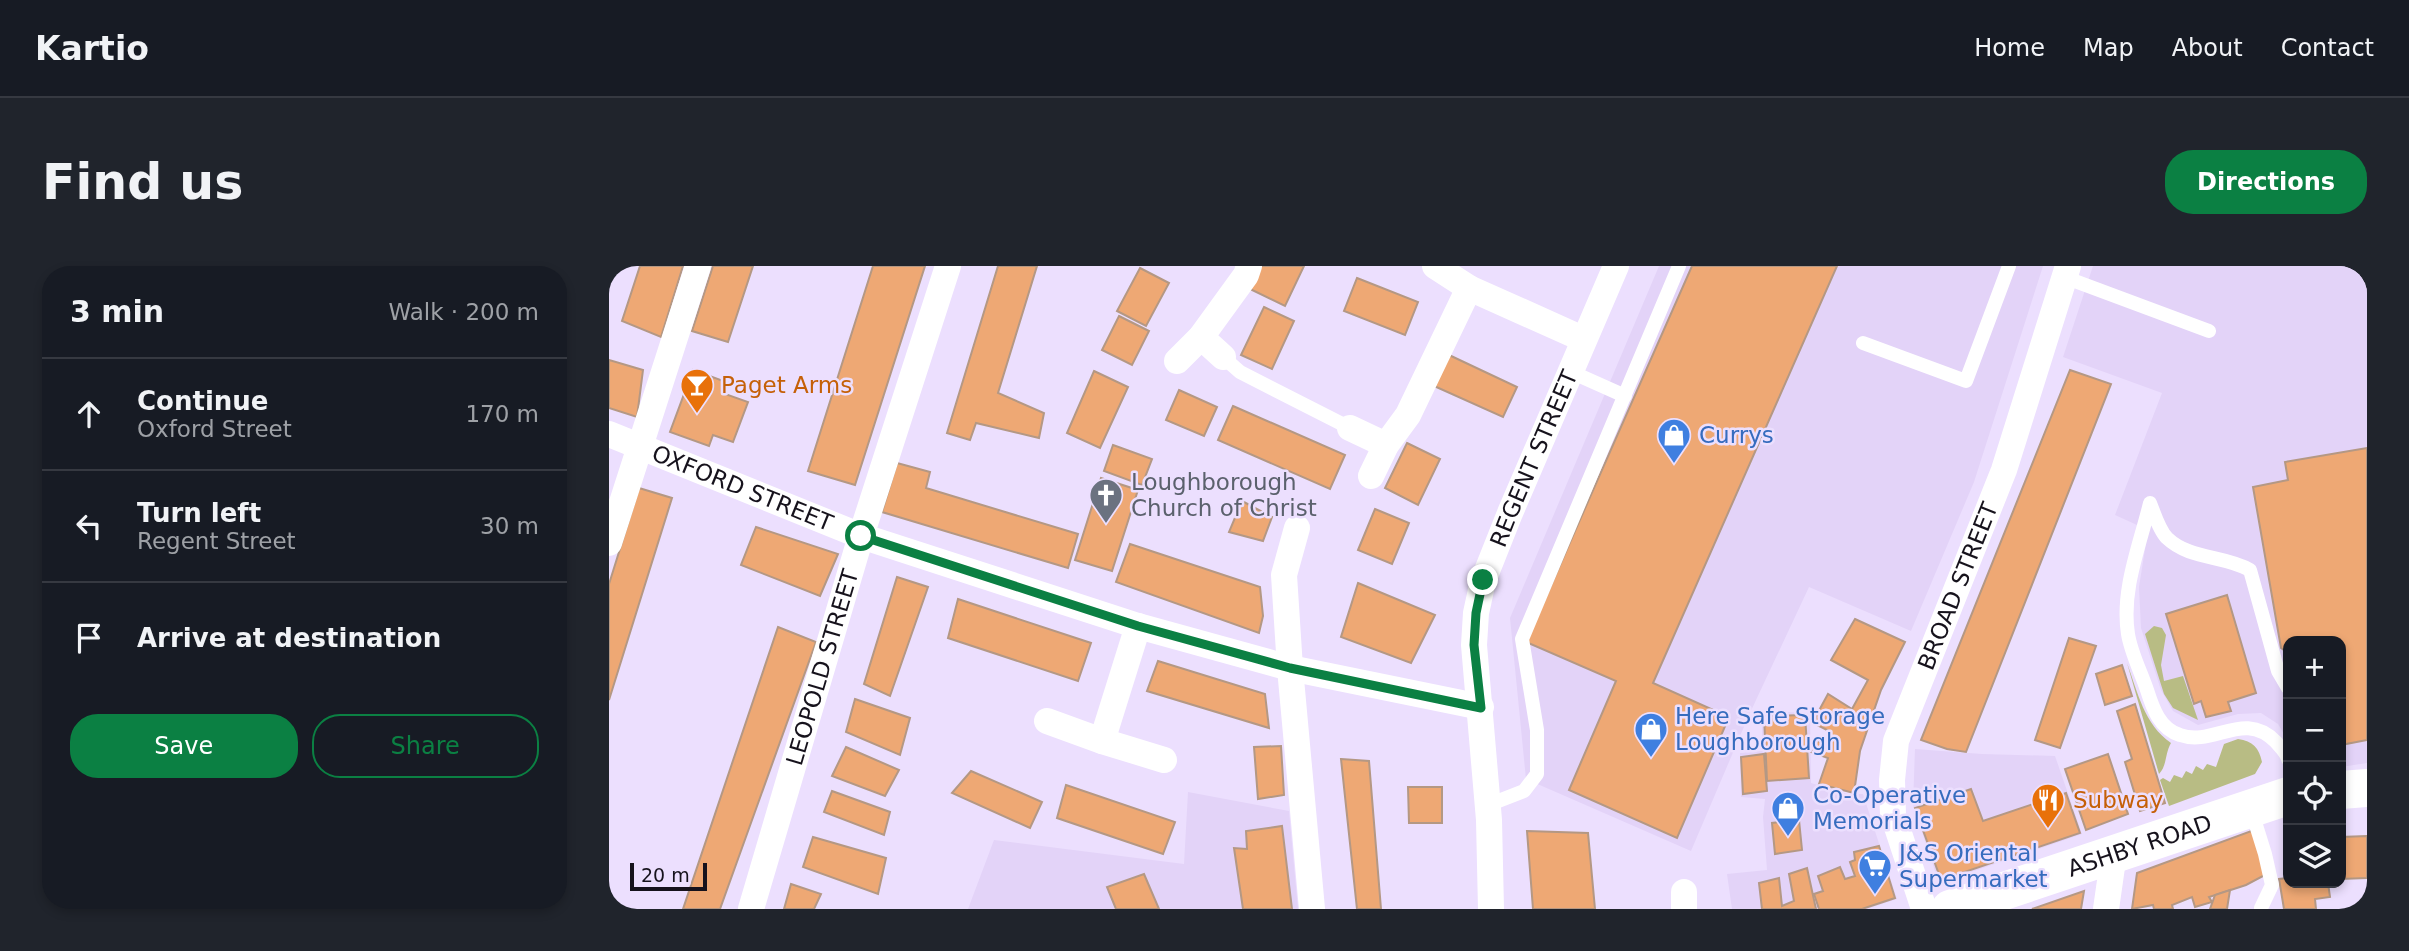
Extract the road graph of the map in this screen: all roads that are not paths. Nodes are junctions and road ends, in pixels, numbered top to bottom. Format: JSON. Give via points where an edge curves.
{"nodes":[{"id":1,"x":698,"y":266,"type":"edge"},
{"id":2,"x":948,"y":266,"type":"edge"},
{"id":3,"x":1249,"y":266,"type":"edge"},
{"id":4,"x":1434,"y":266,"type":"edge"},
{"id":5,"x":1616,"y":266,"type":"edge"},
{"id":6,"x":1679,"y":266,"type":"edge"},
{"id":7,"x":2018,"y":266,"type":"edge"},
{"id":8,"x":2007,"y":271,"type":"edge"},
{"id":9,"x":2066,"y":272,"type":"edge"},
{"id":10,"x":1468,"y":288,"type":"junction"},
{"id":11,"x":2209,"y":331,"type":"dead end"},
{"id":12,"x":1202,"y":337,"type":"junction"},
{"id":13,"x":1583,"y":339,"type":"junction"},
{"id":14,"x":1863,"y":343,"type":"dead end"},
{"id":15,"x":1223,"y":357,"type":"joint"},
{"id":16,"x":1177,"y":361,"type":"dead end"},
{"id":17,"x":1569,"y":371,"type":"junction"},
{"id":18,"x":1625,"y":396,"type":"junction"},
{"id":19,"x":1350,"y":428,"type":"joint"},
{"id":20,"x":609,"y":434,"type":"edge"},
{"id":21,"x":640,"y":445,"type":"junction"},
{"id":22,"x":1386,"y":445,"type":"junction"},
{"id":23,"x":1371,"y":477,"type":"dead end"},
{"id":24,"x":1297,"y":528,"type":"dead end"},
{"id":25,"x":861,"y":536,"type":"junction"},
{"id":26,"x":609,"y":543,"type":"edge"},
{"id":27,"x":1138,"y":626,"type":"junction"},
{"id":28,"x":1290,"y":668,"type":"junction"},
{"id":29,"x":2283,"y":680,"type":"edge"},
{"id":30,"x":1481,"y":708,"type":"junction"},
{"id":31,"x":1047,"y":722,"type":"dead end"},
{"id":32,"x":1102,"y":741,"type":"junction"},
{"id":33,"x":2283,"y":749,"type":"edge"},
{"id":34,"x":1164,"y":760,"type":"dead end"},
{"id":35,"x":2367,"y":788,"type":"edge"},
{"id":36,"x":2346,"y":790,"type":"edge"},
{"id":37,"x":2283,"y":798,"type":"edge"},
{"id":38,"x":1488,"y":805,"type":"junction"},
{"id":39,"x":2250,"y":808,"type":"junction"},
{"id":40,"x":2114,"y":853,"type":"junction"},
{"id":41,"x":2261,"y":908,"type":"edge"},
{"id":42,"x":751,"y":909,"type":"edge"},
{"id":43,"x":1312,"y":909,"type":"edge"},
{"id":44,"x":1491,"y":909,"type":"edge"},
{"id":45,"x":1924,"y":909,"type":"edge"},
{"id":46,"x":1950,"y":909,"type":"edge"},
{"id":47,"x":2106,"y":909,"type":"edge"}],
"edges":[{"from":1,"to":21,"type":"street"},
{"from":2,"to":25,"type":"street","name":"LEOPOLD STREET"},
{"from":3,"to":12,"type":"street"},
{"from":4,"to":10,"type":"street"},
{"from":5,"to":13,"type":"street","name":"REGENT STREET"},
{"from":6,"to":18,"type":"lane"},
{"from":7,"to":8,"type":"lane"},
{"from":8,"to":14,"type":"lane","via":[[1966,381]]},
{"from":9,"to":11,"type":"lane"},
{"from":9,"to":45,"type":"street","name":"BROAD STREET","via":[[2004,470],[1896,741],[1893,815]]},
{"from":10,"to":13,"type":"street"},
{"from":10,"to":22,"type":"street","via":[[1408,415]]},
{"from":12,"to":15,"type":"street"},
{"from":12,"to":16,"type":"street"},
{"from":13,"to":17,"type":"street","name":"REGENT STREET"},
{"from":15,"to":19,"type":"lane","via":[[1240,372]]},
{"from":17,"to":18,"type":"lane"},
{"from":17,"to":30,"type":"street","name":"REGENT STREET","via":[[1483,580],[1474,645]]},
{"from":18,"to":38,"type":"lane","via":[[1522,639],[1537,730],[1537,774],[1524,791]]},
{"from":19,"to":22,"type":"street"},
{"from":20,"to":21,"type":"street","name":"OXFORD STREET"},
{"from":21,"to":25,"type":"street","name":"OXFORD STREET"},
{"from":21,"to":26,"type":"street"},
{"from":22,"to":23,"type":"street"},
{"from":24,"to":28,"type":"street","via":[[1284,575]]},
{"from":25,"to":27,"type":"street","name":"OXFORD STREET"},
{"from":25,"to":42,"type":"street","name":"LEOPOLD STREET"},
{"from":27,"to":28,"type":"street","name":"OXFORD STREET"},
{"from":27,"to":32,"type":"street"},
{"from":28,"to":30,"type":"street","name":"OXFORD STREET"},
{"from":28,"to":43,"type":"street"},
{"from":29,"to":33,"type":"lane","via":[[2249,570],[2175,544],[2165,537],[2150,503],[2129,582],[2127,612],[2128,635],[2152,707],[2163,725],[2178,735],[2192,738],[2242,727],[2266,733]]},
{"from":30,"to":38,"type":"street","name":"REGENT STREET"},
{"from":31,"to":32,"type":"street"},
{"from":32,"to":34,"type":"street"},
{"from":35,"to":36,"type":"main road"},
{"from":37,"to":39,"type":"main road","name":"ASHBY ROAD"},
{"from":38,"to":44,"type":"street","name":"REGENT STREET"},
{"from":39,"to":40,"type":"main road","name":"ASHBY ROAD"},
{"from":39,"to":41,"type":"lane","via":[[2272,885]]},
{"from":40,"to":46,"type":"main road","name":"ASHBY ROAD"},
{"from":40,"to":47,"type":"street"}]}
